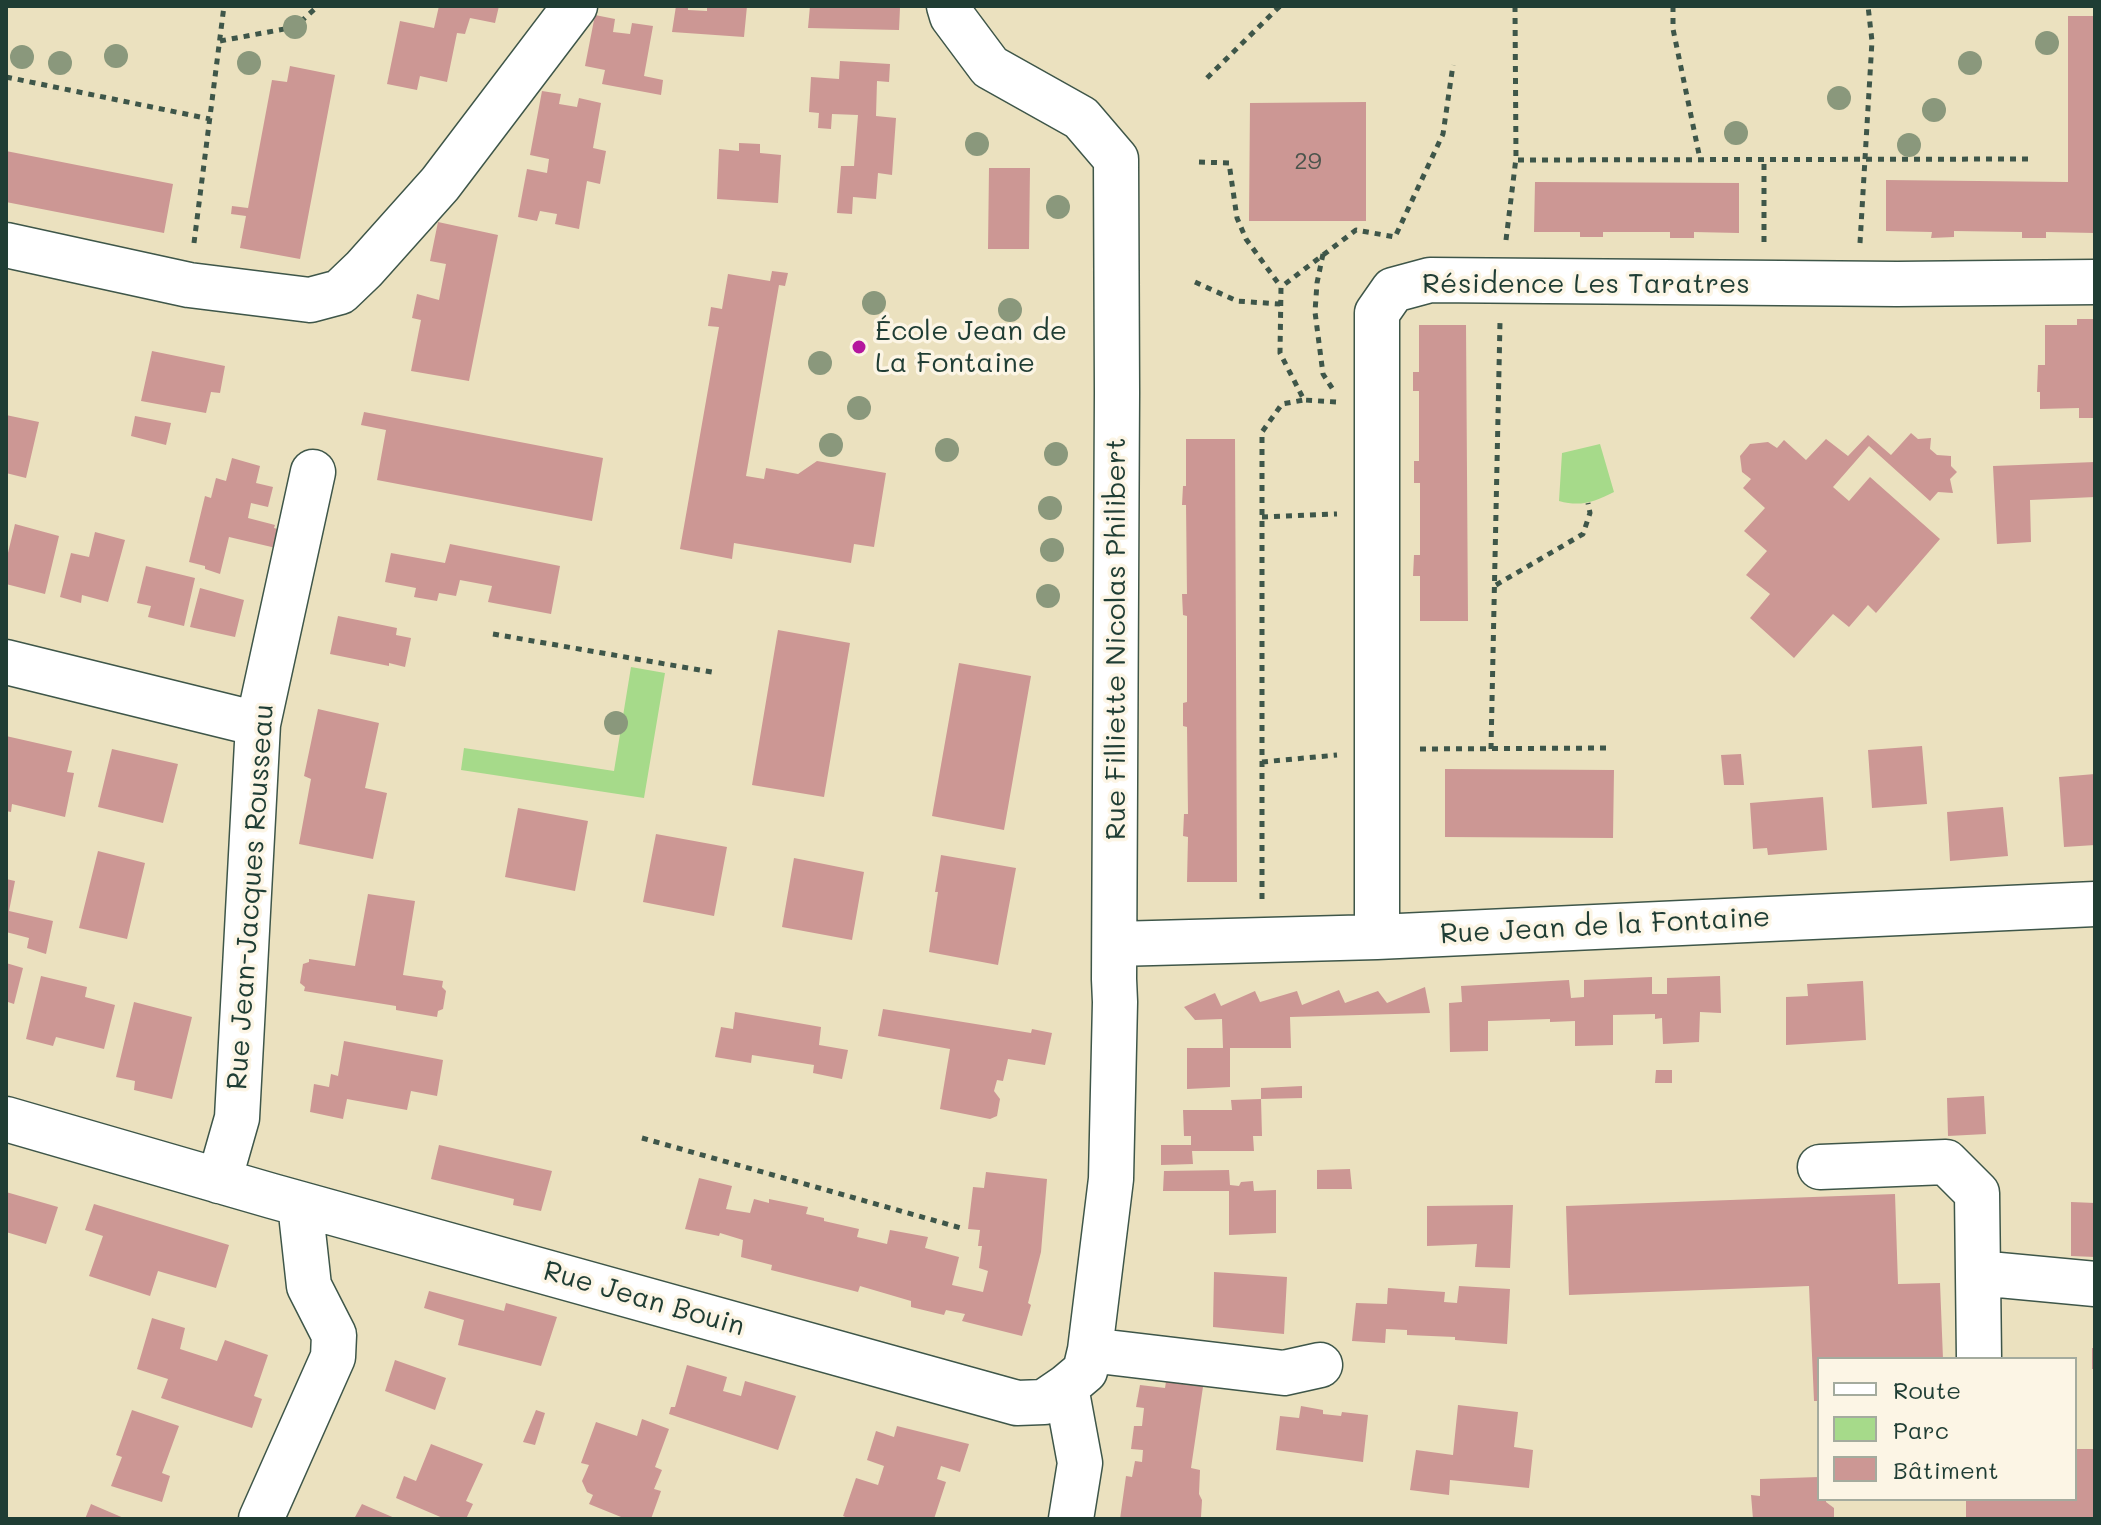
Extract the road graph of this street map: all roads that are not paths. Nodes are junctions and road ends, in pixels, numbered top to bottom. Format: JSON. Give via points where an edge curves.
{"nodes":[{"id":1,"x":575,"y":6,"type":"edge"},
{"id":2,"x":949,"y":6,"type":"edge"},
{"id":3,"x":6,"y":245,"type":"edge"},
{"id":4,"x":2095,"y":282,"type":"edge"},
{"id":5,"x":313,"y":472,"type":"dead end"},
{"id":6,"x":6,"y":662,"type":"edge"},
{"id":7,"x":258,"y":724,"type":"junction"},
{"id":8,"x":2095,"y":904,"type":"edge"},
{"id":9,"x":1377,"y":937,"type":"junction"},
{"id":10,"x":1115,"y":944,"type":"junction"},
{"id":11,"x":6,"y":1119,"type":"edge"},
{"id":12,"x":1820,"y":1167,"type":"dead end"},
{"id":13,"x":219,"y":1181,"type":"junction"},
{"id":14,"x":300,"y":1204,"type":"junction"},
{"id":15,"x":1978,"y":1273,"type":"junction"},
{"id":16,"x":2095,"y":1284,"type":"edge"},
{"id":17,"x":1090,"y":1350,"type":"junction"},
{"id":18,"x":1979,"y":1357,"type":"edge"},
{"id":19,"x":1320,"y":1365,"type":"dead end"},
{"id":20,"x":1066,"y":1387,"type":"junction"},
{"id":21,"x":261,"y":1519,"type":"edge"},
{"id":22,"x":1071,"y":1519,"type":"edge"}],
"edges":[{"from":1,"to":3,"type":"street","via":[[440,184],[340,292],[310,300],[189,285]]},
{"from":2,"to":10,"type":"street","name":"Rue Filliette Nicolas Philibert","via":[[990,67],[1081,118],[1116,159]]},
{"from":4,"to":9,"type":"street","name":"Résidence Les Taratres","via":[[1430,280],[1393,290],[1377,313],[1376,513],[1394,750]]},
{"from":5,"to":7,"type":"street","name":"Rue Jean-Jacques Rousseau"},
{"from":6,"to":7,"type":"street"},
{"from":7,"to":13,"type":"street","name":"Rue Jean-Jacques Rousseau","via":[[237,1118]]},
{"from":8,"to":9,"type":"street","name":"Rue Jean de la Fontaine"},
{"from":9,"to":10,"type":"street","name":"Rue Jean de la Fontaine"},
{"from":10,"to":17,"type":"street","name":"Rue Filliette Nicolas Philibert","via":[[1111,1179]]},
{"from":11,"to":13,"type":"street","name":"Rue Jean Bouin"},
{"from":12,"to":15,"type":"street","via":[[1946,1162],[1977,1193]]},
{"from":13,"to":14,"type":"street","name":"Rue Jean Bouin"},
{"from":14,"to":20,"type":"street","name":"Rue Jean Bouin","via":[[1017,1403],[1044,1402]]},
{"from":14,"to":21,"type":"street","via":[[309,1286],[334,1335],[333,1357]]},
{"from":15,"to":16,"type":"street"},
{"from":15,"to":18,"type":"street"},
{"from":17,"to":19,"type":"street","via":[[1284,1373]]},
{"from":17,"to":20,"type":"street","name":"Rue Filliette Nicolas Philibert","via":[[1085,1371]]},
{"from":20,"to":22,"type":"street","via":[[1080,1463]]}]}
